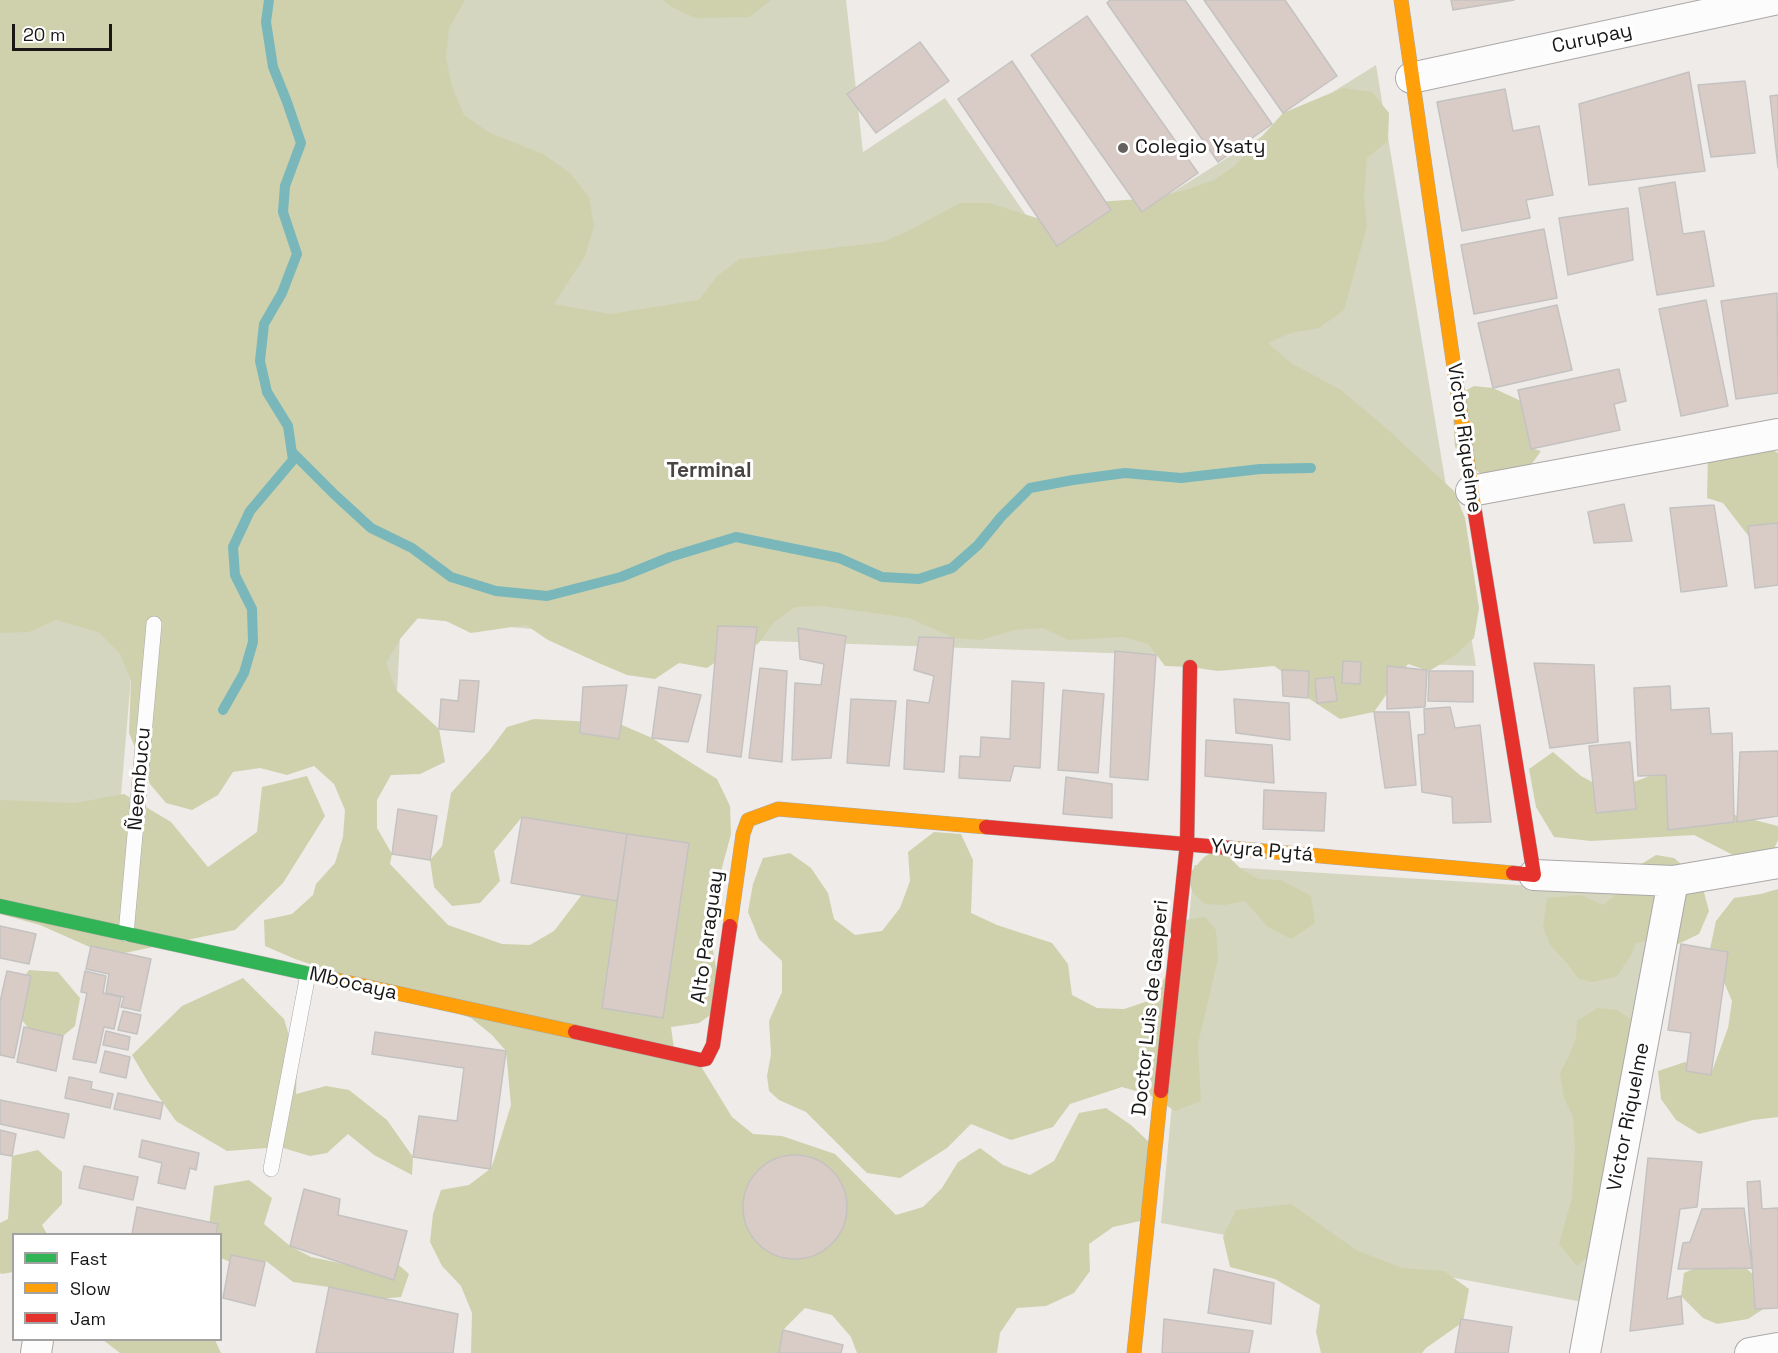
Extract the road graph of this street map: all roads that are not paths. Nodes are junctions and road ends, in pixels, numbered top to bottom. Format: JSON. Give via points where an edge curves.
{"nodes":[{"id":1,"x":1401,"y":0,"type":"edge"},
{"id":2,"x":1773,"y":0,"type":"edge"},
{"id":3,"x":1411,"y":78,"type":"junction"},
{"id":4,"x":1778,"y":434,"type":"edge"},
{"id":5,"x":1471,"y":491,"type":"junction"},
{"id":6,"x":154,"y":624,"type":"dead end"},
{"id":7,"x":1190,"y":667,"type":"dead end"},
{"id":8,"x":748,"y":820,"type":"joint"},
{"id":9,"x":1187,"y":844,"type":"junction"},
{"id":10,"x":1778,"y":863,"type":"edge"},
{"id":11,"x":1534,"y":875,"type":"junction"},
{"id":12,"x":1673,"y":881,"type":"junction"},
{"id":13,"x":0,"y":906,"type":"edge"},
{"id":14,"x":126,"y":934,"type":"junction"},
{"id":15,"x":308,"y":974,"type":"junction"},
{"id":16,"x":706,"y":1059,"type":"joint"},
{"id":17,"x":271,"y":1169,"type":"dead end"},
{"id":18,"x":1778,"y":1348,"type":"edge"},
{"id":19,"x":1134,"y":1353,"type":"edge"},
{"id":20,"x":1586,"y":1353,"type":"edge"},
{"id":21,"x":1750,"y":1353,"type":"edge"}],
"edges":[{"from":1,"to":3,"type":"street","name":"Victor Riquelme"},
{"from":2,"to":3,"type":"street","name":"Curupay"},
{"from":3,"to":5,"type":"street","name":"Victor Riquelme"},
{"from":4,"to":5,"type":"street"},
{"from":5,"to":11,"type":"street","name":"Victor Riquelme"},
{"from":6,"to":14,"type":"lane","name":"Ñeembucu"},
{"from":7,"to":9,"type":"street","name":"Doctor Luis de Gasperi"},
{"from":8,"to":9,"type":"street","name":"Yvyra Pytá","via":[[778,809]]},
{"from":8,"to":16,"type":"street","name":"Alto Paraguay","via":[[742,834],[712,1044]]},
{"from":9,"to":11,"type":"street","name":"Yvyra Pytá"},
{"from":9,"to":19,"type":"street","name":"Doctor Luis de Gasperi"},
{"from":10,"to":12,"type":"street","name":"Yvyra Pytá"},
{"from":11,"to":12,"type":"street","name":"Yvyra Pytá"},
{"from":12,"to":20,"type":"street","name":"Victor Riquelme"},
{"from":13,"to":14,"type":"street","name":"Mbocaya"},
{"from":14,"to":15,"type":"street","name":"Mbocaya"},
{"from":15,"to":16,"type":"street","name":"Mbocaya","via":[[690,1059]]},
{"from":15,"to":17,"type":"lane"},
{"from":18,"to":21,"type":"street"}]}
